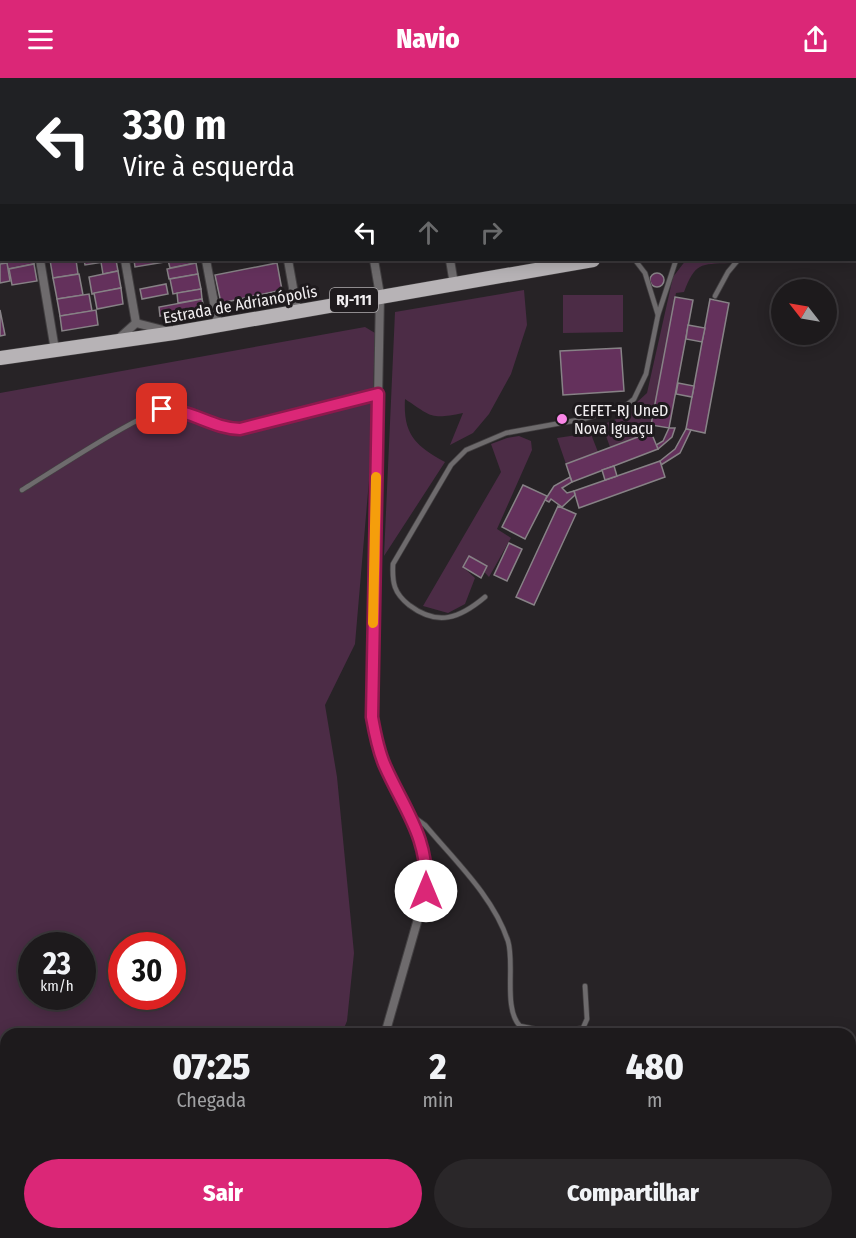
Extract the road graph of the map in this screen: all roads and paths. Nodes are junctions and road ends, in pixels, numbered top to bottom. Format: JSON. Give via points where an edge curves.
{"nodes":[{"id":1,"x":40,"y":261,"type":"edge"},
{"id":2,"x":125,"y":261,"type":"edge"},
{"id":3,"x":206,"y":261,"type":"edge"},
{"id":4,"x":288,"y":261,"type":"edge"},
{"id":5,"x":374,"y":261,"type":"edge"},
{"id":6,"x":450,"y":261,"type":"edge"},
{"id":7,"x":581,"y":261,"type":"edge"},
{"id":8,"x":635,"y":261,"type":"edge"},
{"id":9,"x":676,"y":261,"type":"edge"},
{"id":10,"x":737,"y":261,"type":"edge"},
{"id":11,"x":531,"y":265,"type":"edge"},
{"id":12,"x":454,"y":284,"type":"junction"},
{"id":13,"x":380,"y":295,"type":"junction"},
{"id":14,"x":715,"y":296,"type":"dead end"},
{"id":15,"x":297,"y":310,"type":"junction"},
{"id":16,"x":658,"y":315,"type":"junction"},
{"id":17,"x":136,"y":322,"type":"junction"},
{"id":18,"x":218,"y":324,"type":"junction"},
{"id":19,"x":174,"y":333,"type":"junction"},
{"id":20,"x":116,"y":342,"type":"junction"},
{"id":21,"x":55,"y":350,"type":"junction"},
{"id":22,"x":0,"y":358,"type":"edge"},
{"id":23,"x":378,"y":394,"type":"junction"},
{"id":24,"x":22,"y":490,"type":"dead end"},
{"id":25,"x":485,"y":597,"type":"dead end"},
{"id":26,"x":411,"y":815,"type":"junction"},
{"id":27,"x":585,"y":986,"type":"dead end"},
{"id":28,"x":387,"y":1028,"type":"edge"},
{"id":29,"x":530,"y":1028,"type":"edge"},
{"id":30,"x":583,"y":1028,"type":"edge"}],
"edges":[{"from":1,"to":21,"type":"street"},
{"from":2,"to":17,"type":"street"},
{"from":3,"to":18,"type":"street"},
{"from":4,"to":15,"type":"street"},
{"from":5,"to":13,"type":"street"},
{"from":6,"to":12,"type":"street"},
{"from":7,"to":11,"type":"main road","name":"Estrada de Adrianópolis","number":"RJ-111"},
{"from":8,"to":16,"type":"lane","via":[[645,273]]},
{"from":9,"to":16,"type":"lane"},
{"from":10,"to":14,"type":"lane"},
{"from":11,"to":12,"type":"main road","name":"Estrada de Adrianópolis","number":"RJ-111"},
{"from":12,"to":13,"type":"main road","name":"Estrada de Adrianópolis","number":"RJ-111"},
{"from":13,"to":15,"type":"main road","name":"Estrada de Adrianópolis","number":"RJ-111"},
{"from":13,"to":23,"type":"street"},
{"from":15,"to":18,"type":"main road","name":"Estrada de Adrianópolis","number":"RJ-111"},
{"from":16,"to":25,"type":"lane","via":[[646,374],[634,399],[624,407],[506,433],[466,450],[451,465],[393,564],[392,580],[398,596],[433,618],[452,617],[470,610]]},
{"from":17,"to":19,"type":"street"},
{"from":17,"to":20,"type":"street"},
{"from":18,"to":19,"type":"main road","name":"Estrada de Adrianópolis","number":"RJ-111"},
{"from":19,"to":20,"type":"main road","name":"Estrada de Adrianópolis","number":"RJ-111"},
{"from":20,"to":21,"type":"main road","name":"Estrada de Adrianópolis","number":"RJ-111"},
{"from":21,"to":22,"type":"main road","name":"Estrada de Adrianópolis","number":"RJ-111"},
{"from":23,"to":24,"type":"lane","via":[[240,429],[227,428],[182,410],[162,409],[129,424]]},
{"from":23,"to":26,"type":"street","via":[[372,717],[384,765]]},
{"from":26,"to":28,"type":"street","via":[[426,860],[426,891]]},
{"from":26,"to":29,"type":"lane","via":[[426,825],[492,904],[508,942],[513,1014],[520,1026]]},
{"from":27,"to":30,"type":"lane","via":[[587,1019]]}]}
